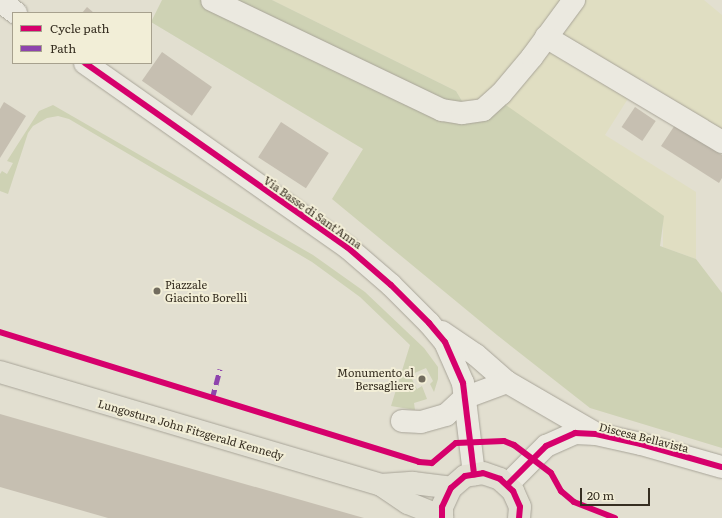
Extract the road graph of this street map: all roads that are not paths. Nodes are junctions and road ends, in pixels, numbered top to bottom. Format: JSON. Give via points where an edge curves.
{"nodes":[{"id":1,"x":212,"y":0,"type":"edge"},
{"id":2,"x":574,"y":0,"type":"edge"},
{"id":3,"x":0,"y":1,"type":"edge"},
{"id":4,"x":15,"y":12,"type":"edge"},
{"id":5,"x":546,"y":37,"type":"junction"},
{"id":6,"x":86,"y":64,"type":"edge"},
{"id":7,"x":722,"y":142,"type":"edge"},
{"id":8,"x":429,"y":323,"type":"junction"},
{"id":9,"x":0,"y":372,"type":"edge"},
{"id":10,"x":507,"y":382,"type":"junction"},
{"id":11,"x":464,"y":398,"type":"junction"},
{"id":12,"x":402,"y":422,"type":"dead end"},
{"id":13,"x":596,"y":434,"type":"junction"},
{"id":14,"x":722,"y":467,"type":"edge"},
{"id":15,"x":474,"y":474,"type":"junction"},
{"id":16,"x":508,"y":484,"type":"junction"},
{"id":17,"x":381,"y":485,"type":"junction"},
{"id":18,"x":451,"y":488,"type":"junction"},
{"id":19,"x":525,"y":514,"type":"edge"},
{"id":20,"x":442,"y":518,"type":"edge"}],
"edges":[{"from":1,"to":5,"type":"street","via":[[442,110],[462,113],[484,110],[528,62]]},
{"from":2,"to":5,"type":"street"},
{"from":3,"to":4,"type":"street"},
{"from":5,"to":7,"type":"street"},
{"from":6,"to":8,"type":"street","name":"Via Basse di Sant'Anna","via":[[347,247],[391,285]]},
{"from":8,"to":10,"type":"street","name":"Discesa Bellavista","via":[[476,355]]},
{"from":8,"to":11,"type":"street","name":"Via Basse di Sant'Anna","via":[[445,342],[455,361],[463,383]]},
{"from":9,"to":17,"type":"main road","name":"Lungostura John Fitzgerald Kennedy"},
{"from":10,"to":11,"type":"street"},
{"from":10,"to":13,"type":"street","name":"Discesa Bellavista"},
{"from":11,"to":12,"type":"street","via":[[446,415],[421,422]]},
{"from":11,"to":15,"type":"street","name":"Via Basse di Sant'Anna"},
{"from":13,"to":14,"type":"street","name":"Discesa Bellavista"},
{"from":13,"to":16,"type":"street","name":"Discesa Bellavista","via":[[574,433],[560,438],[546,446]]},
{"from":15,"to":16,"type":"main road","via":[[492,475]]},
{"from":15,"to":18,"type":"main road","via":[[465,476]]},
{"from":16,"to":19,"type":"main road"},
{"from":17,"to":18,"type":"main road","name":"Lungostura John Fitzgerald Kennedy","via":[[413,483]]},
{"from":17,"to":20,"type":"main road","name":"Lungostura John Fitzgerald Kennedy","via":[[408,503]]},
{"from":18,"to":20,"type":"main road","via":[[444,502]]}]}
